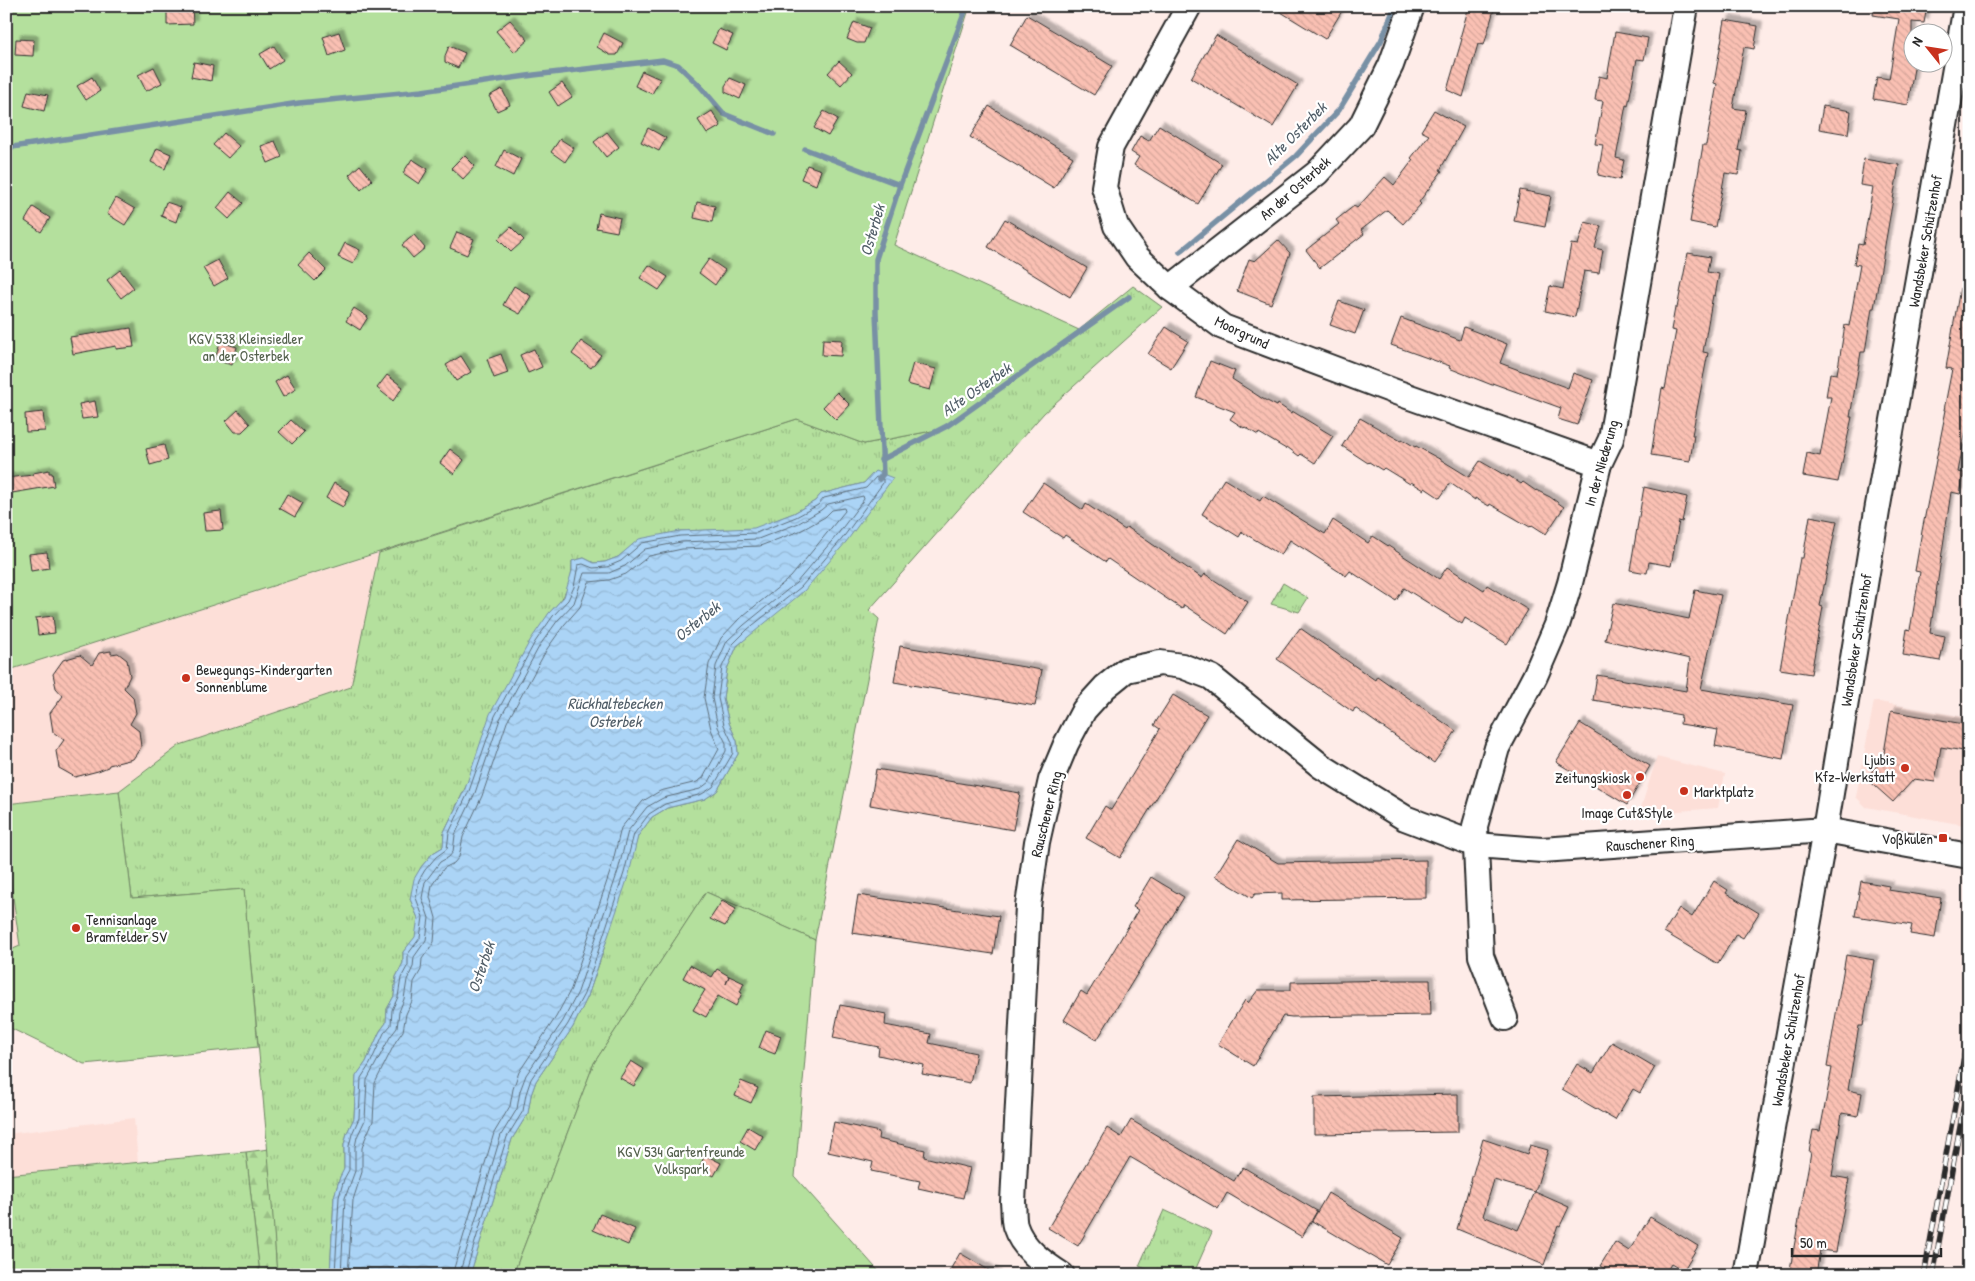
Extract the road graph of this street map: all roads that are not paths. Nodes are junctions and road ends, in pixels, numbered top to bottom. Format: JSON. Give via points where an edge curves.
{"nodes":[{"id":1,"x":1189,"y":6,"type":"edge"},
{"id":2,"x":1412,"y":6,"type":"edge"},
{"id":3,"x":1686,"y":6,"type":"edge"},
{"id":4,"x":1966,"y":6,"type":"edge"},
{"id":5,"x":1170,"y":288,"type":"junction"},
{"id":6,"x":1599,"y":464,"type":"junction"},
{"id":7,"x":1825,"y":830,"type":"junction"},
{"id":8,"x":1476,"y":845,"type":"junction"},
{"id":9,"x":1969,"y":856,"type":"edge"},
{"id":10,"x":1505,"y":1018,"type":"dead end"},
{"id":11,"x":1062,"y":1275,"type":"edge"},
{"id":12,"x":1746,"y":1275,"type":"edge"}],
"edges":[{"from":1,"to":5,"type":"street","name":"Moorgrund","via":[[1111,146],[1104,187],[1116,226],[1137,257]]},
{"from":2,"to":5,"type":"street","name":"An der Osterbek","via":[[1391,65],[1361,126],[1317,172]]},
{"from":3,"to":6,"type":"street","name":"In der Niederung","via":[[1611,439]]},
{"from":4,"to":7,"type":"street","name":"Wandsbeker Schützenhof","via":[[1877,511]]},
{"from":5,"to":6,"type":"street","name":"Moorgrund","via":[[1222,326],[1392,391]]},
{"from":6,"to":8,"type":"street","name":"In der Niederung","via":[[1557,625],[1535,676],[1497,748],[1475,826]]},
{"from":7,"to":8,"type":"street","name":"Rauschener Ring","via":[[1542,850]]},
{"from":7,"to":9,"type":"street"},
{"from":7,"to":12,"type":"street","name":"Wandsbeker Schützenhof"},
{"from":8,"to":10,"type":"street","via":[[1482,956]]},
{"from":8,"to":11,"type":"street","name":"Rauschener Ring","via":[[1405,818],[1321,766],[1211,677],[1182,666],[1160,663],[1126,670],[1084,710],[1051,780],[1035,854],[1027,916],[1013,1202],[1016,1226],[1028,1250]]}]}
